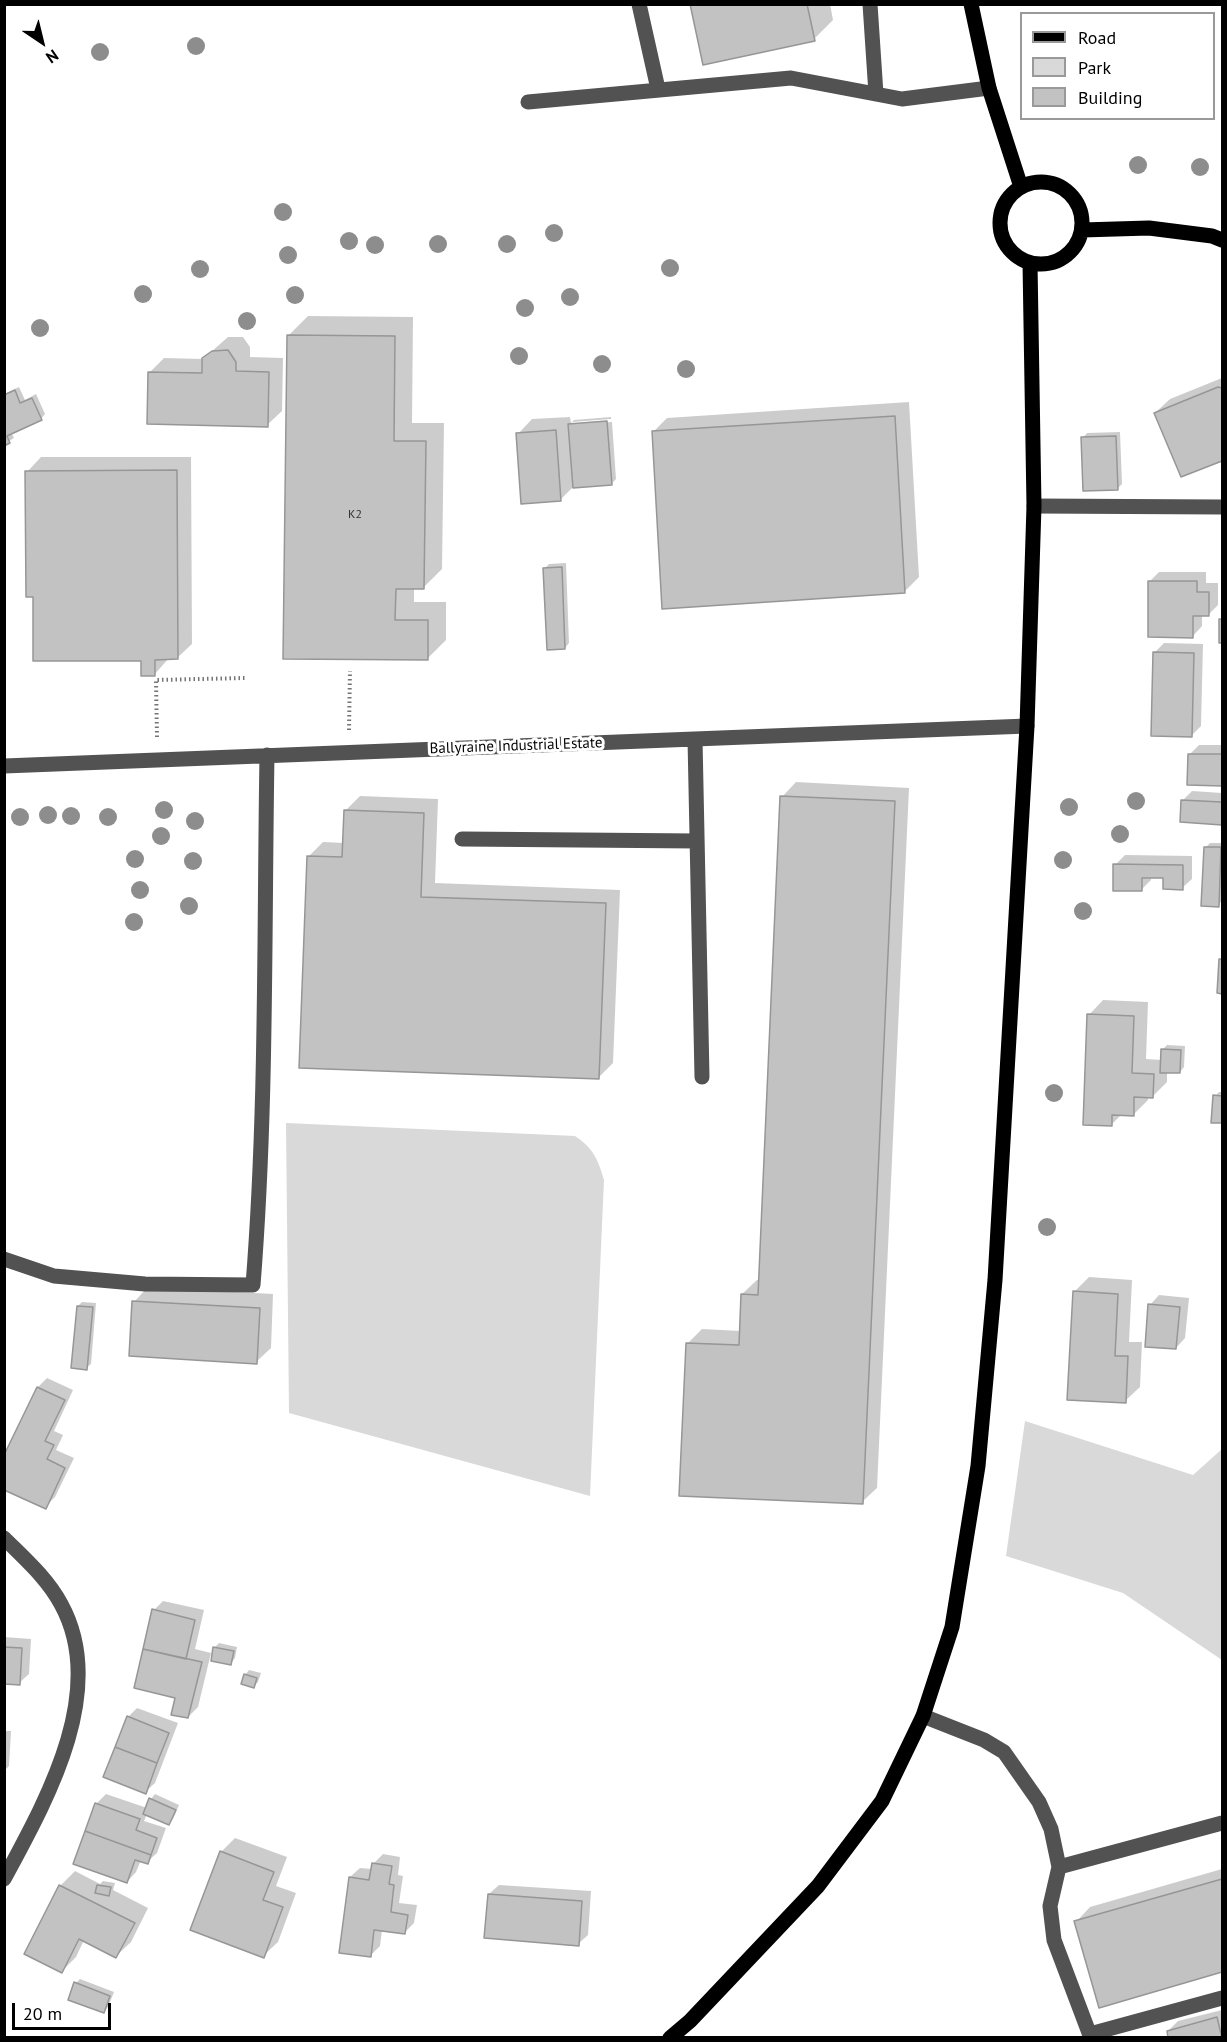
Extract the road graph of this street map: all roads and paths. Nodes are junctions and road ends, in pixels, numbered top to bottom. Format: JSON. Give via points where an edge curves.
{"nodes":[{"id":1,"x":639,"y":4,"type":"edge"},
{"id":2,"x":870,"y":4,"type":"edge"},
{"id":3,"x":971,"y":4,"type":"edge"},
{"id":4,"x":988,"y":88,"type":"junction"},
{"id":5,"x":658,"y":89,"type":"junction"},
{"id":6,"x":876,"y":94,"type":"junction"},
{"id":7,"x":528,"y":102,"type":"dead end"},
{"id":8,"x":1022,"y":187,"type":"junction"},
{"id":9,"x":1082,"y":230,"type":"junction"},
{"id":10,"x":1222,"y":240,"type":"edge"},
{"id":11,"x":1030,"y":262,"type":"junction"},
{"id":12,"x":1034,"y":506,"type":"junction"},
{"id":13,"x":1222,"y":507,"type":"edge"},
{"id":14,"x":350,"y":671,"type":"dead end"},
{"id":15,"x":245,"y":678,"type":"dead end"},
{"id":16,"x":1027,"y":726,"type":"junction"},
{"id":17,"x":349,"y":732,"type":"dead end"},
{"id":18,"x":695,"y":739,"type":"junction"},
{"id":19,"x":157,"y":740,"type":"dead end"},
{"id":20,"x":267,"y":755,"type":"junction"},
{"id":21,"x":4,"y":766,"type":"edge"},
{"id":22,"x":462,"y":839,"type":"dead end"},
{"id":23,"x":697,"y":841,"type":"junction"},
{"id":24,"x":702,"y":1077,"type":"dead end"},
{"id":25,"x":4,"y":1259,"type":"edge"},
{"id":26,"x":4,"y":1538,"type":"edge"},
{"id":27,"x":923,"y":1716,"type":"junction"},
{"id":28,"x":1222,"y":1822,"type":"edge"},
{"id":29,"x":1059,"y":1867,"type":"junction"},
{"id":30,"x":4,"y":1879,"type":"edge"},
{"id":31,"x":1222,"y":1998,"type":"edge"},
{"id":32,"x":1090,"y":2036,"type":"edge"},
{"id":33,"x":670,"y":2037,"type":"edge"}],
"edges":[{"from":1,"to":5,"type":"street"},
{"from":2,"to":6,"type":"street"},
{"from":3,"to":4,"type":"main road"},
{"from":4,"to":6,"type":"street","via":[[902,99]]},
{"from":4,"to":8,"type":"main road"},
{"from":5,"to":6,"type":"street","via":[[791,78]]},
{"from":5,"to":7,"type":"street"},
{"from":8,"to":9,"type":"main road","via":[[1047,182],[1065,190],[1078,204]]},
{"from":8,"to":11,"type":"main road","via":[[1010,196],[1000,221],[1008,248]]},
{"from":9,"to":10,"type":"main road","via":[[1149,228]]},
{"from":9,"to":11,"type":"main road","via":[[1069,254],[1044,264]]},
{"from":11,"to":12,"type":"main road"},
{"from":12,"to":13,"type":"street"},
{"from":12,"to":16,"type":"main road"},
{"from":14,"to":17,"type":"path"},
{"from":15,"to":19,"type":"path","via":[[156,680]]},
{"from":16,"to":18,"type":"street","name":"Ballyraine Industrial Estate"},
{"from":16,"to":27,"type":"main road","via":[[995,1280],[978,1466],[952,1627]]},
{"from":18,"to":20,"type":"street","name":"Ballyraine Industrial Estate"},
{"from":18,"to":23,"type":"street"},
{"from":20,"to":21,"type":"street","name":"Ballyraine Industrial Estate"},
{"from":20,"to":25,"type":"street","via":[[263,1056],[253,1285],[146,1284],[54,1276]]},
{"from":22,"to":23,"type":"street"},
{"from":23,"to":24,"type":"street"},
{"from":26,"to":30,"type":"street","via":[[40,1574],[62,1605],[76,1644],[79,1676],[64,1753]]},
{"from":27,"to":29,"type":"street","via":[[1004,1752],[1039,1802],[1051,1829]]},
{"from":27,"to":33,"type":"main road","via":[[882,1801],[818,1886],[690,2021]]},
{"from":28,"to":29,"type":"street"},
{"from":29,"to":32,"type":"street","via":[[1050,1906],[1054,1940]]},
{"from":31,"to":32,"type":"street"}]}
